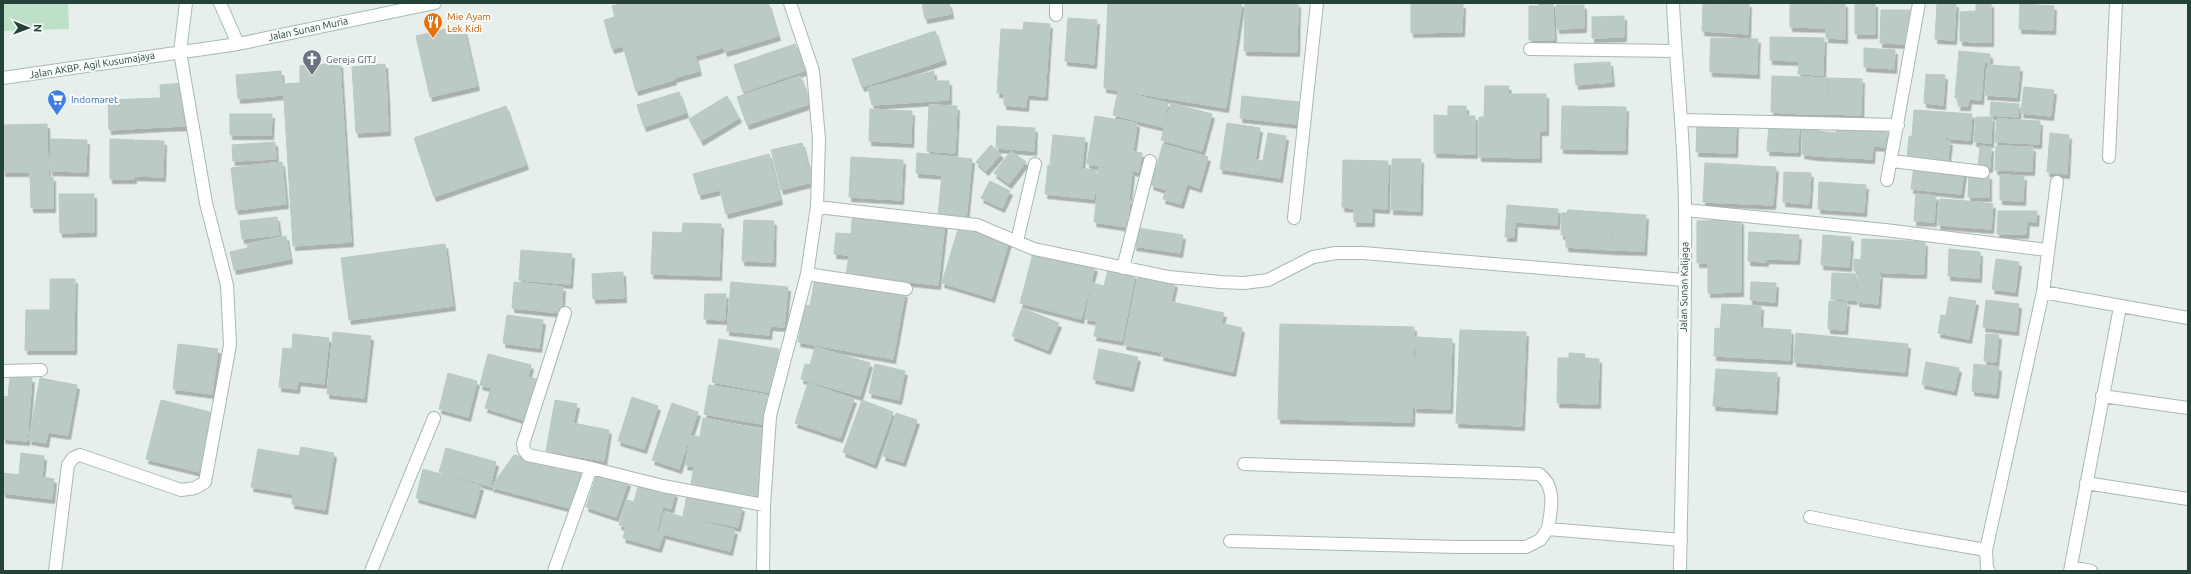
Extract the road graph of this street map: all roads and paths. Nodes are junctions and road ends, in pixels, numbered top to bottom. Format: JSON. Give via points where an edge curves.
{"nodes":[{"id":1,"x":186,"y":3,"type":"edge"},
{"id":2,"x":220,"y":3,"type":"edge"},
{"id":3,"x":435,"y":3,"type":"edge"},
{"id":4,"x":790,"y":3,"type":"edge"},
{"id":5,"x":1056,"y":3,"type":"edge"},
{"id":6,"x":1317,"y":3,"type":"edge"},
{"id":7,"x":1673,"y":3,"type":"edge"},
{"id":8,"x":1919,"y":3,"type":"edge"},
{"id":9,"x":2116,"y":3,"type":"edge"},
{"id":10,"x":1056,"y":16,"type":"dead end"},
{"id":11,"x":238,"y":44,"type":"junction"},
{"id":12,"x":1530,"y":50,"type":"dead end"},
{"id":13,"x":1675,"y":51,"type":"junction"},
{"id":14,"x":180,"y":52,"type":"junction"},
{"id":15,"x":3,"y":78,"type":"edge"},
{"id":16,"x":1682,"y":120,"type":"junction"},
{"id":17,"x":1898,"y":125,"type":"junction"},
{"id":18,"x":2109,"y":157,"type":"dead end"},
{"id":19,"x":1150,"y":161,"type":"dead end"},
{"id":20,"x":1892,"y":161,"type":"junction"},
{"id":21,"x":1036,"y":164,"type":"dead end"},
{"id":22,"x":1983,"y":172,"type":"dead end"},
{"id":23,"x":1888,"y":180,"type":"dead end"},
{"id":24,"x":2057,"y":182,"type":"dead end"},
{"id":25,"x":817,"y":207,"type":"junction"},
{"id":26,"x":1685,"y":210,"type":"junction"},
{"id":27,"x":1294,"y":218,"type":"dead end"},
{"id":28,"x":1017,"y":241,"type":"junction"},
{"id":29,"x":2047,"y":250,"type":"junction"},
{"id":30,"x":1123,"y":268,"type":"junction"},
{"id":31,"x":807,"y":274,"type":"junction"},
{"id":32,"x":1684,"y":280,"type":"junction"},
{"id":33,"x":906,"y":288,"type":"dead end"},
{"id":34,"x":2043,"y":292,"type":"junction"},
{"id":35,"x":2120,"y":307,"type":"junction"},
{"id":36,"x":565,"y":313,"type":"dead end"},
{"id":37,"x":2188,"y":318,"type":"edge"},
{"id":38,"x":41,"y":370,"type":"dead end"},
{"id":39,"x":3,"y":371,"type":"edge"},
{"id":40,"x":2102,"y":396,"type":"junction"},
{"id":41,"x":2188,"y":408,"type":"edge"},
{"id":42,"x":434,"y":418,"type":"dead end"},
{"id":43,"x":1244,"y":464,"type":"dead end"},
{"id":44,"x":591,"y":468,"type":"junction"},
{"id":45,"x":2086,"y":482,"type":"junction"},
{"id":46,"x":2188,"y":499,"type":"edge"},
{"id":47,"x":764,"y":505,"type":"junction"},
{"id":48,"x":1810,"y":517,"type":"dead end"},
{"id":49,"x":1548,"y":529,"type":"junction"},
{"id":50,"x":1681,"y":540,"type":"junction"},
{"id":51,"x":1230,"y":541,"type":"dead end"},
{"id":52,"x":1986,"y":550,"type":"junction"},
{"id":53,"x":2070,"y":569,"type":"edge"},
{"id":54,"x":55,"y":571,"type":"edge"},
{"id":55,"x":371,"y":571,"type":"edge"},
{"id":56,"x":554,"y":571,"type":"edge"},
{"id":57,"x":763,"y":571,"type":"edge"},
{"id":58,"x":1680,"y":571,"type":"edge"},
{"id":59,"x":1989,"y":571,"type":"edge"},
{"id":60,"x":2091,"y":571,"type":"edge"}],
"edges":[{"from":1,"to":14,"type":"street"},
{"from":2,"to":11,"type":"street"},
{"from":3,"to":11,"type":"street","name":"Jalan Sunan Muria"},
{"from":4,"to":25,"type":"street","via":[[813,71],[819,138]]},
{"from":5,"to":10,"type":"street"},
{"from":6,"to":27,"type":"street"},
{"from":7,"to":13,"type":"street","name":"Jalan Sunan Kalijaga"},
{"from":8,"to":17,"type":"street"},
{"from":9,"to":18,"type":"street"},
{"from":11,"to":14,"type":"street","name":"Jalan Sunan Muria"},
{"from":12,"to":13,"type":"street"},
{"from":13,"to":16,"type":"street","name":"Jalan Sunan Kalijaga"},
{"from":14,"to":15,"type":"street","name":"Jalan AKBP. Agil Kusumajaya"},
{"from":14,"to":54,"type":"street","via":[[206,203],[227,285],[230,345],[205,482],[195,488],[181,490],[80,455],[73,458],[68,465]]},
{"from":16,"to":17,"type":"street"},
{"from":16,"to":26,"type":"street","name":"Jalan Sunan Kalijaga"},
{"from":17,"to":20,"type":"street"},
{"from":19,"to":30,"type":"street"},
{"from":20,"to":22,"type":"street"},
{"from":20,"to":23,"type":"street"},
{"from":21,"to":28,"type":"street"},
{"from":24,"to":29,"type":"street"},
{"from":25,"to":28,"type":"street","via":[[977,225]]},
{"from":25,"to":31,"type":"street"},
{"from":26,"to":29,"type":"street","via":[[1885,230]]},
{"from":26,"to":32,"type":"street","name":"Jalan Sunan Kalijaga"},
{"from":28,"to":30,"type":"street","via":[[1034,249]]},
{"from":29,"to":34,"type":"street"},
{"from":30,"to":32,"type":"street","via":[[1169,277],[1244,283],[1268,280],[1313,257],[1363,253]]},
{"from":31,"to":33,"type":"street"},
{"from":31,"to":47,"type":"street","via":[[770,416]]},
{"from":32,"to":50,"type":"street","name":"Jalan Sunan Kalijaga"},
{"from":34,"to":35,"type":"street"},
{"from":34,"to":52,"type":"street"},
{"from":35,"to":37,"type":"street"},
{"from":35,"to":40,"type":"street"},
{"from":36,"to":44,"type":"street","via":[[523,444],[524,450],[528,455]]},
{"from":38,"to":39,"type":"street"},
{"from":40,"to":41,"type":"street"},
{"from":40,"to":45,"type":"street"},
{"from":42,"to":55,"type":"street"},
{"from":43,"to":49,"type":"street","via":[[1539,474],[1547,480],[1552,489]]},
{"from":44,"to":47,"type":"street","via":[[663,486]]},
{"from":44,"to":56,"type":"street"},
{"from":45,"to":46,"type":"street"},
{"from":45,"to":53,"type":"street"},
{"from":47,"to":57,"type":"street"},
{"from":48,"to":52,"type":"street"},
{"from":49,"to":50,"type":"street"},
{"from":49,"to":51,"type":"street","via":[[1540,540],[1526,547]]},
{"from":50,"to":58,"type":"street","name":"Jalan Sunan Kalijaga"},
{"from":52,"to":59,"type":"street"},
{"from":53,"to":60,"type":"street"}]}
